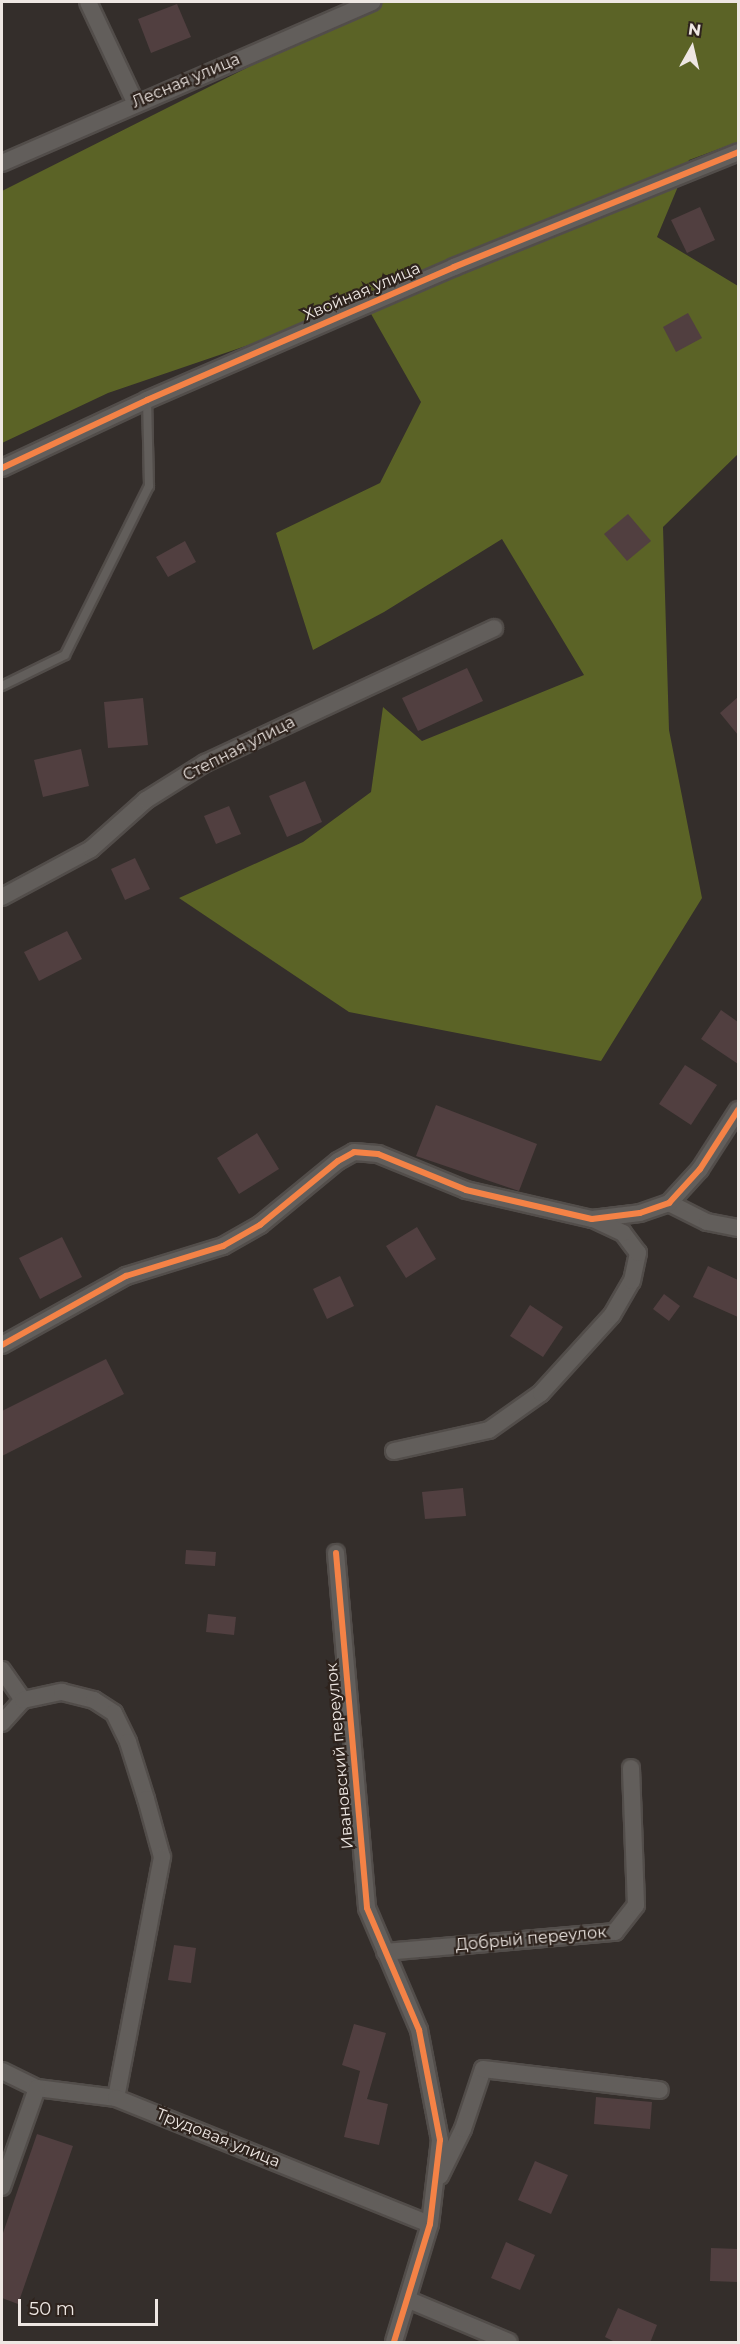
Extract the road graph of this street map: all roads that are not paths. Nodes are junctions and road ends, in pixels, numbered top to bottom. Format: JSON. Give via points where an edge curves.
{"nodes":[{"id":1,"x":88,"y":2,"type":"edge"},
{"id":2,"x":372,"y":2,"type":"edge"},
{"id":3,"x":135,"y":102,"type":"junction"},
{"id":4,"x":738,"y":152,"type":"edge"},
{"id":5,"x":2,"y":163,"type":"edge"},
{"id":6,"x":147,"y":400,"type":"junction"},
{"id":7,"x":2,"y":468,"type":"edge"},
{"id":8,"x":494,"y":628,"type":"dead end"},
{"id":9,"x":2,"y":686,"type":"edge"},
{"id":10,"x":2,"y":897,"type":"edge"},
{"id":11,"x":738,"y":1110,"type":"edge"},
{"id":12,"x":669,"y":1203,"type":"junction"},
{"id":13,"x":592,"y":1219,"type":"junction"},
{"id":14,"x":738,"y":1228,"type":"edge"},
{"id":15,"x":2,"y":1345,"type":"edge"},
{"id":16,"x":394,"y":1451,"type":"dead end"},
{"id":17,"x":336,"y":1553,"type":"dead end"},
{"id":18,"x":2,"y":1670,"type":"edge"},
{"id":19,"x":23,"y":1700,"type":"junction"},
{"id":20,"x":2,"y":1723,"type":"edge"},
{"id":21,"x":631,"y":1768,"type":"dead end"},
{"id":22,"x":385,"y":1952,"type":"junction"},
{"id":23,"x":2,"y":2071,"type":"edge"},
{"id":24,"x":37,"y":2088,"type":"junction"},
{"id":25,"x":660,"y":2090,"type":"dead end"},
{"id":26,"x":116,"y":2098,"type":"junction"},
{"id":27,"x":2,"y":2187,"type":"edge"},
{"id":28,"x":435,"y":2188,"type":"junction"},
{"id":29,"x":430,"y":2224,"type":"junction"},
{"id":30,"x":409,"y":2300,"type":"junction"},
{"id":31,"x":394,"y":2343,"type":"edge"},
{"id":32,"x":509,"y":2343,"type":"edge"}],
"edges":[{"from":1,"to":3,"type":"street"},
{"from":2,"to":3,"type":"street","name":"Лесная улица"},
{"from":3,"to":5,"type":"street","name":"Лесная улица"},
{"from":4,"to":6,"type":"street","name":"Хвойная улица","via":[[454,267]]},
{"from":6,"to":7,"type":"street","name":"Хвойная улица"},
{"from":6,"to":9,"type":"lane","via":[[149,486],[65,655]]},
{"from":8,"to":10,"type":"street","name":"Степная улица","via":[[206,763],[146,800],[91,849]]},
{"from":11,"to":12,"type":"street","via":[[700,1169]]},
{"from":12,"to":13,"type":"street","via":[[640,1213]]},
{"from":12,"to":14,"type":"street","via":[[707,1222]]},
{"from":13,"to":15,"type":"street","via":[[466,1190],[378,1154],[354,1152],[260,1225],[223,1246],[126,1276]]},
{"from":13,"to":16,"type":"street","via":[[623,1233],[638,1252],[632,1281],[612,1315],[541,1393],[489,1430]]},
{"from":17,"to":22,"type":"street","name":"Ивановский переулок","via":[[368,1908]]},
{"from":18,"to":19,"type":"street"},
{"from":19,"to":20,"type":"street"},
{"from":19,"to":26,"type":"street","via":[[63,1692],[94,1700],[114,1713],[128,1742],[162,1857]]},
{"from":21,"to":22,"type":"street","name":"Добрый переулок","via":[[636,1905],[615,1932]]},
{"from":22,"to":28,"type":"street","name":"Ивановский переулок","via":[[419,2030],[440,2140]]},
{"from":23,"to":24,"type":"street","name":"Трудовая улица"},
{"from":24,"to":26,"type":"street","name":"Трудовая улица"},
{"from":24,"to":27,"type":"street"},
{"from":25,"to":28,"type":"street","via":[[483,2069],[463,2129]]},
{"from":26,"to":29,"type":"street","name":"Трудовая улица"},
{"from":28,"to":29,"type":"street","name":"Ивановский переулок"},
{"from":29,"to":30,"type":"street","name":"Ивановский переулок"},
{"from":30,"to":31,"type":"street","name":"Ивановский переулок"},
{"from":30,"to":32,"type":"street"}]}
